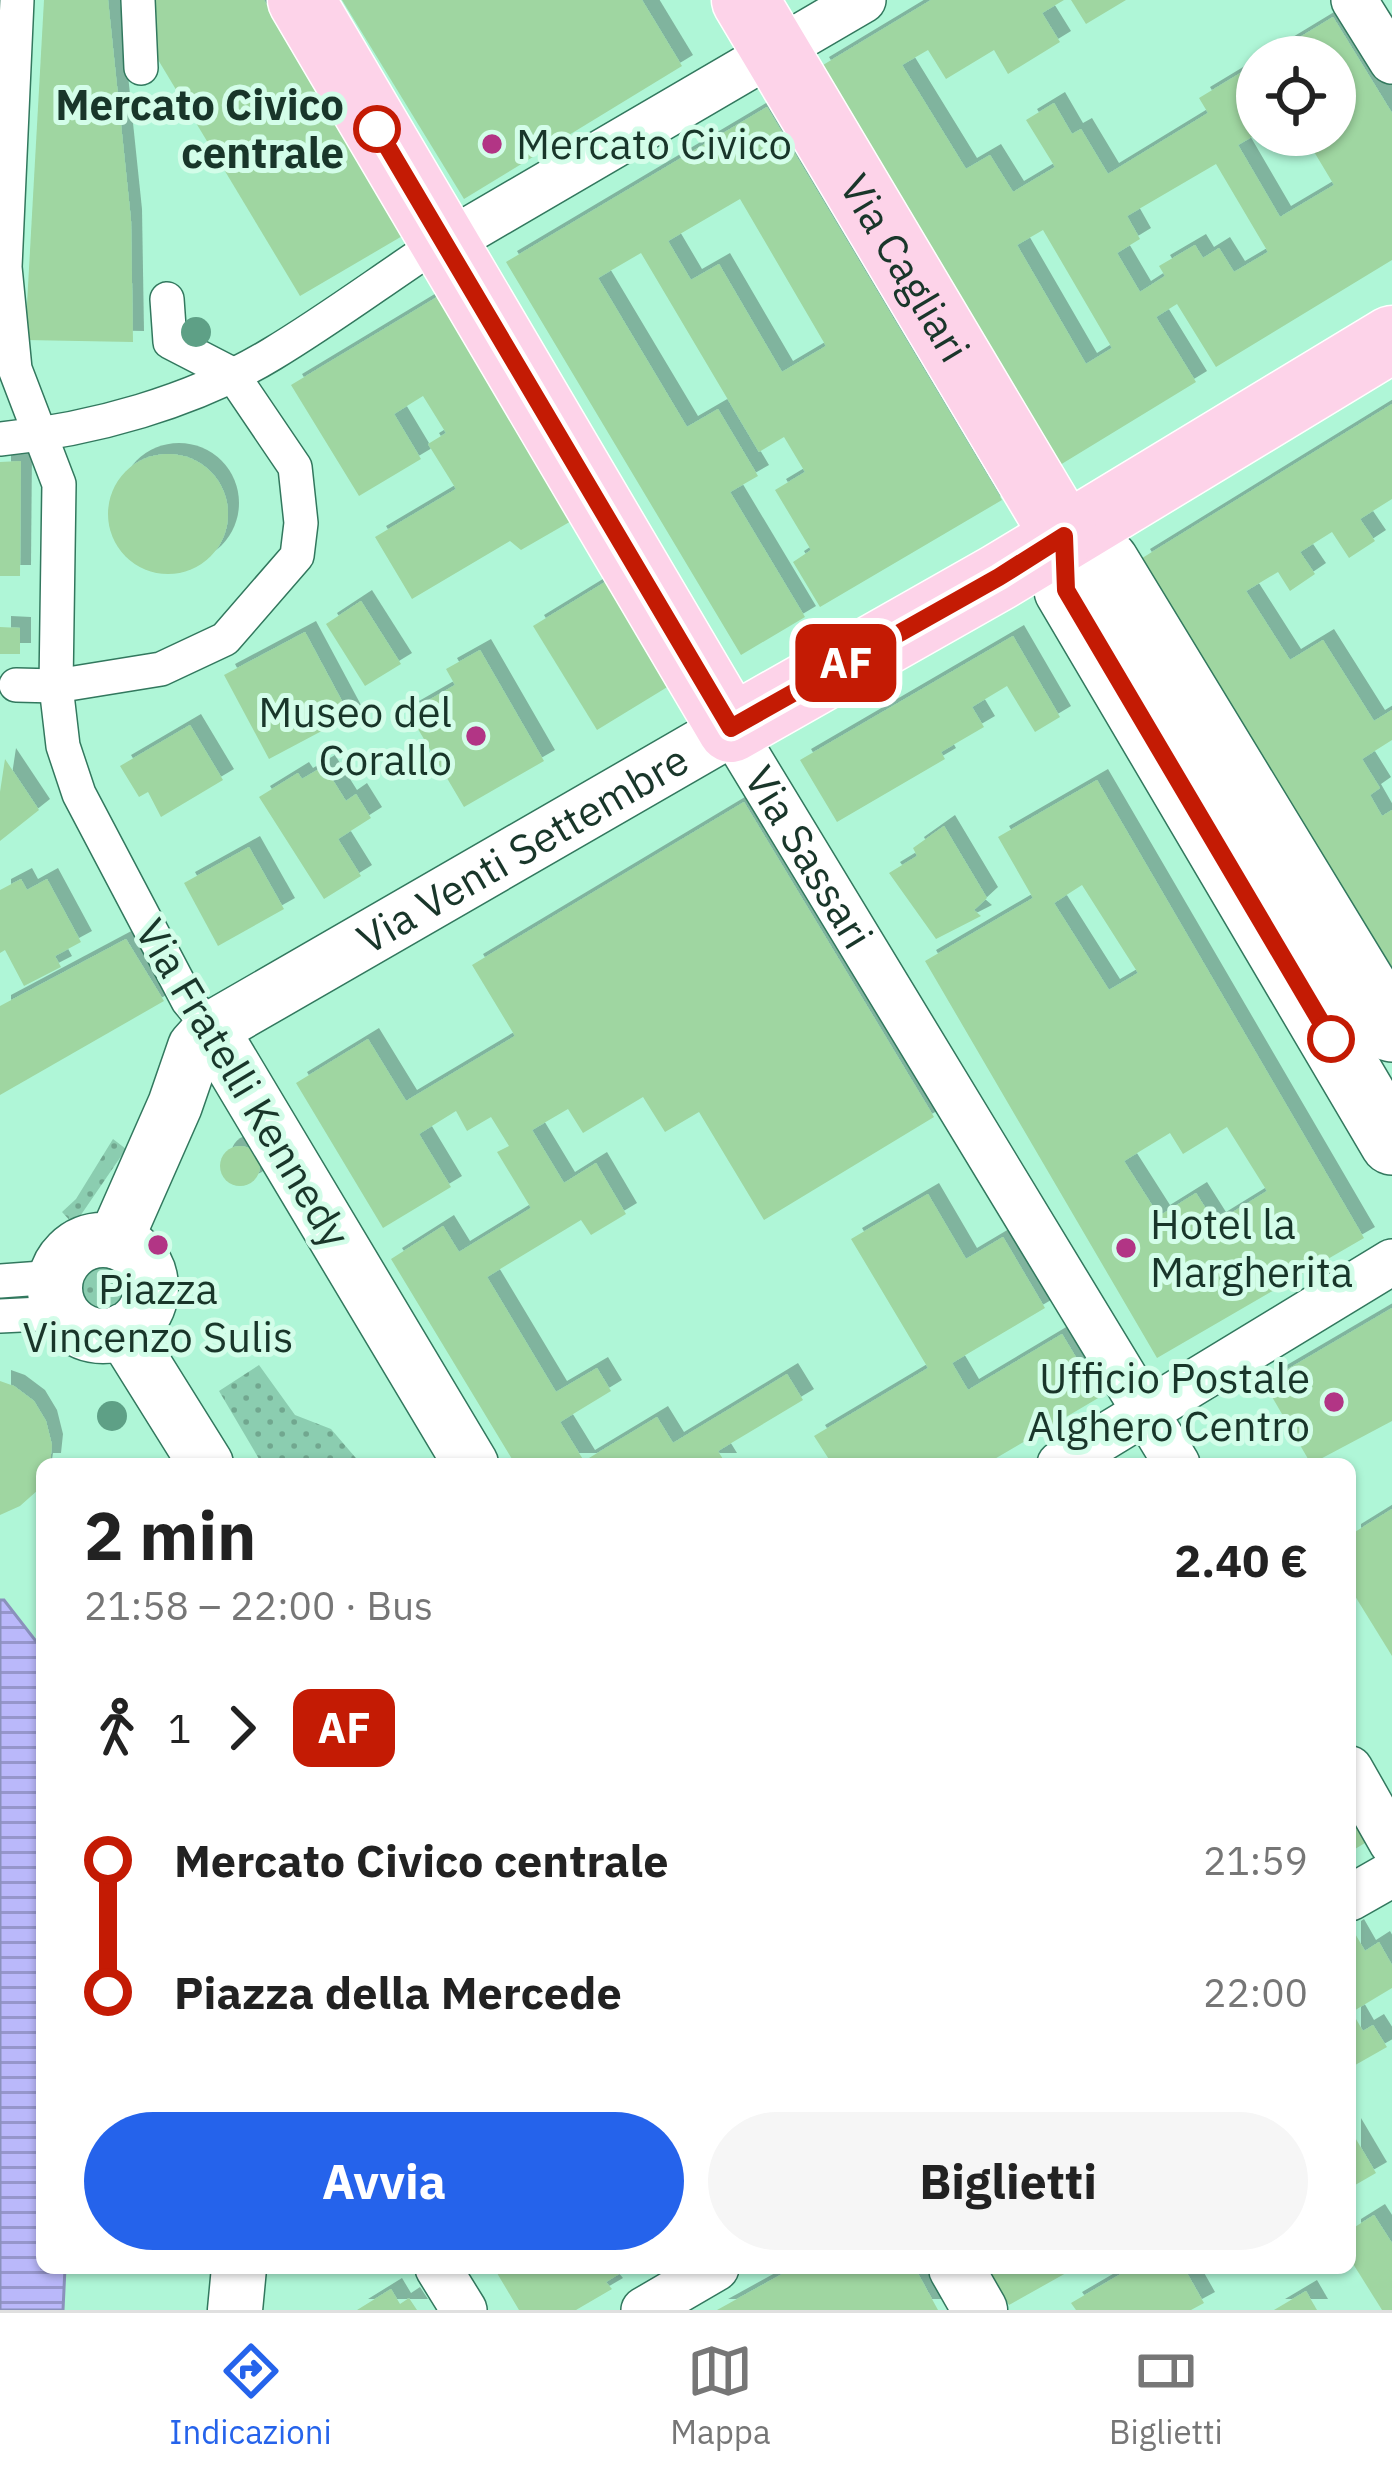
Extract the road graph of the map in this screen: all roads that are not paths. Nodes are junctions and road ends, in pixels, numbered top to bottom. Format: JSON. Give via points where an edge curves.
{"nodes":[{"id":1,"x":17,"y":0,"type":"edge"},
{"id":2,"x":137,"y":0,"type":"edge"},
{"id":3,"x":301,"y":0,"type":"edge"},
{"id":4,"x":863,"y":0,"type":"edge"},
{"id":5,"x":1354,"y":0,"type":"edge"},
{"id":6,"x":761,"y":26,"type":"edge"},
{"id":7,"x":1392,"y":61,"type":"edge"},
{"id":8,"x":142,"y":68,"type":"dead end"},
{"id":9,"x":8,"y":98,"type":"edge"},
{"id":10,"x":445,"y":244,"type":"junction"},
{"id":11,"x":3,"y":267,"type":"edge"},
{"id":12,"x":167,"y":298,"type":"dead end"},
{"id":13,"x":1392,"y":339,"type":"edge"},
{"id":14,"x":8,"y":368,"type":"edge"},
{"id":15,"x":232,"y":374,"type":"junction"},
{"id":16,"x":42,"y":434,"type":"junction"},
{"id":17,"x":0,"y":439,"type":"edge"},
{"id":18,"x":1064,"y":536,"type":"junction"},
{"id":19,"x":16,"y":686,"type":"dead end"},
{"id":20,"x":56,"y":686,"type":"junction"},
{"id":21,"x":731,"y":728,"type":"junction"},
{"id":22,"x":211,"y":1029,"type":"junction"},
{"id":23,"x":1392,"y":1030,"type":"edge"},
{"id":24,"x":1376,"y":1077,"type":"edge"},
{"id":25,"x":1392,"y":1143,"type":"edge"},
{"id":26,"x":115,"y":1241,"type":"junction"},
{"id":27,"x":1392,"y":1262,"type":"edge"},
{"id":28,"x":0,"y":1281,"type":"edge"},
{"id":29,"x":59,"y":1295,"type":"junction"},
{"id":30,"x":0,"y":1316,"type":"edge"},
{"id":31,"x":124,"y":1331,"type":"junction"},
{"id":32,"x":1148,"y":1412,"type":"junction"},
{"id":33,"x":202,"y":1458,"type":"edge"},
{"id":34,"x":466,"y":1458,"type":"edge"},
{"id":35,"x":1070,"y":1458,"type":"edge"},
{"id":36,"x":1174,"y":1458,"type":"edge"},
{"id":37,"x":1356,"y":1780,"type":"edge"},
{"id":38,"x":1392,"y":1843,"type":"edge"},
{"id":39,"x":1392,"y":1874,"type":"edge"},
{"id":40,"x":1356,"y":1895,"type":"edge"},
{"id":41,"x":238,"y":2274,"type":"edge"},
{"id":42,"x":442,"y":2274,"type":"edge"},
{"id":43,"x":706,"y":2274,"type":"edge"},
{"id":44,"x":959,"y":2274,"type":"edge"},
{"id":45,"x":235,"y":2310,"type":"edge"},
{"id":46,"x":464,"y":2310,"type":"edge"},
{"id":47,"x":644,"y":2310,"type":"edge"},
{"id":48,"x":980,"y":2310,"type":"edge"}],
"edges":[{"from":1,"to":9,"type":"street","name":"Via Fratelli Kennedy"},
{"from":2,"to":8,"type":"street"},
{"from":3,"to":10,"type":"main road","name":"Via Sassari"},
{"from":4,"to":6,"type":"street"},
{"from":5,"to":7,"type":"street"},
{"from":6,"to":10,"type":"street"},
{"from":6,"to":18,"type":"main road","name":"Via Cagliari"},
{"from":9,"to":11,"type":"street","name":"Via Fratelli Kennedy"},
{"from":10,"to":15,"type":"street"},
{"from":10,"to":21,"type":"main road","name":"Via Sassari"},
{"from":11,"to":14,"type":"street","name":"Via Fratelli Kennedy"},
{"from":12,"to":15,"type":"street","via":[[170,342]]},
{"from":13,"to":18,"type":"main road","name":"Via Venti Settembre"},
{"from":14,"to":16,"type":"street","name":"Via Fratelli Kennedy"},
{"from":15,"to":16,"type":"street","via":[[152,406]]},
{"from":15,"to":20,"type":"street","via":[[295,467],[297,556],[225,639],[161,669]]},
{"from":16,"to":17,"type":"street"},
{"from":16,"to":20,"type":"street","name":"Via Fratelli Kennedy","via":[[59,484]]},
{"from":18,"to":21,"type":"main road","name":"Via Venti Settembre"},
{"from":18,"to":23,"type":"main road","via":[[1107,562]]},
{"from":18,"to":24,"type":"main road","via":[[1066,590]]},
{"from":19,"to":20,"type":"street"},
{"from":20,"to":22,"type":"street","name":"Via Fratelli Kennedy","via":[[79,794],[188,1001]]},
{"from":21,"to":22,"type":"street","name":"Via Venti Settembre"},
{"from":21,"to":32,"type":"street","name":"Via Sassari"},
{"from":22,"to":26,"type":"street","via":[[195,1047]]},
{"from":22,"to":34,"type":"street","name":"Via Fratelli Kennedy"},
{"from":24,"to":25,"type":"main road"},
{"from":26,"to":29,"type":"street","via":[[85,1243],[62,1263]]},
{"from":26,"to":31,"type":"street","via":[[149,1275],[147,1308]]},
{"from":27,"to":32,"type":"street"},
{"from":28,"to":29,"type":"street"},
{"from":29,"to":30,"type":"street"},
{"from":29,"to":31,"type":"street","via":[[79,1330]]},
{"from":31,"to":33,"type":"street"},
{"from":32,"to":35,"type":"street"},
{"from":32,"to":36,"type":"street","name":"Via Sassari"},
{"from":37,"to":38,"type":"street"},
{"from":39,"to":40,"type":"street"},
{"from":41,"to":45,"type":"street"},
{"from":42,"to":46,"type":"street"},
{"from":43,"to":47,"type":"street"},
{"from":44,"to":48,"type":"street"}]}
